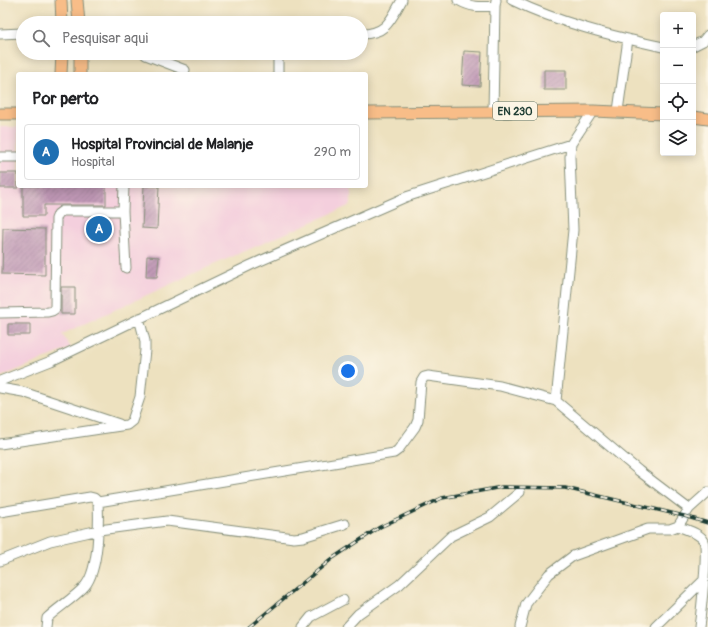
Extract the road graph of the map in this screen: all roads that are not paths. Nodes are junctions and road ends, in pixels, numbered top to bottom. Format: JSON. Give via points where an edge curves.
{"nodes":[{"id":1,"x":61,"y":0,"type":"edge"},
{"id":2,"x":77,"y":0,"type":"edge"},
{"id":3,"x":402,"y":0,"type":"edge"},
{"id":4,"x":458,"y":0,"type":"edge"},
{"id":5,"x":512,"y":0,"type":"edge"},
{"id":6,"x":495,"y":3,"type":"edge"},
{"id":7,"x":62,"y":16,"type":"edge"},
{"id":8,"x":78,"y":16,"type":"edge"},
{"id":9,"x":368,"y":33,"type":"edge"},
{"id":10,"x":0,"y":34,"type":"edge"},
{"id":11,"x":16,"y":34,"type":"edge"},
{"id":12,"x":708,"y":35,"type":"edge"},
{"id":13,"x":628,"y":39,"type":"junction"},
{"id":14,"x":696,"y":44,"type":"edge"},
{"id":15,"x":660,"y":46,"type":"edge"},
{"id":16,"x":62,"y":60,"type":"edge"},
{"id":17,"x":80,"y":60,"type":"edge"},
{"id":18,"x":159,"y":60,"type":"edge"},
{"id":19,"x":278,"y":60,"type":"edge"},
{"id":20,"x":186,"y":70,"type":"dead end"},
{"id":21,"x":61,"y":72,"type":"edge"},
{"id":22,"x":80,"y":72,"type":"edge"},
{"id":23,"x":278,"y":72,"type":"edge"},
{"id":24,"x":593,"y":111,"type":"junction"},
{"id":25,"x":618,"y":111,"type":"junction"},
{"id":26,"x":493,"y":112,"type":"junction"},
{"id":27,"x":368,"y":113,"type":"edge"},
{"id":28,"x":0,"y":114,"type":"edge"},
{"id":29,"x":16,"y":114,"type":"edge"},
{"id":30,"x":660,"y":114,"type":"edge"},
{"id":31,"x":696,"y":117,"type":"edge"},
{"id":32,"x":708,"y":119,"type":"edge"},
{"id":33,"x":571,"y":144,"type":"junction"},
{"id":34,"x":0,"y":157,"type":"edge"},
{"id":35,"x":16,"y":157,"type":"edge"},
{"id":36,"x":124,"y":188,"type":"edge"},
{"id":37,"x":123,"y":211,"type":"junction"},
{"id":38,"x":126,"y":268,"type":"dead end"},
{"id":39,"x":0,"y":313,"type":"edge"},
{"id":40,"x":139,"y":318,"type":"junction"},
{"id":41,"x":0,"y":381,"type":"edge"},
{"id":42,"x":0,"y":388,"type":"edge"},
{"id":43,"x":556,"y":400,"type":"junction"},
{"id":44,"x":122,"y":425,"type":"junction"},
{"id":45,"x":0,"y":444,"type":"edge"},
{"id":46,"x":520,"y":492,"type":"dead end"},
{"id":47,"x":708,"y":492,"type":"edge"},
{"id":48,"x":98,"y":502,"type":"junction"},
{"id":49,"x":689,"y":509,"type":"junction"},
{"id":50,"x":0,"y":512,"type":"edge"},
{"id":51,"x":345,"y":524,"type":"dead end"},
{"id":52,"x":678,"y":526,"type":"junction"},
{"id":53,"x":99,"y":530,"type":"junction"},
{"id":54,"x":706,"y":543,"type":"edge"},
{"id":55,"x":0,"y":561,"type":"edge"},
{"id":56,"x":704,"y":580,"type":"junction"},
{"id":57,"x":343,"y":600,"type":"dead end"},
{"id":58,"x":46,"y":627,"type":"edge"},
{"id":59,"x":303,"y":627,"type":"edge"},
{"id":60,"x":346,"y":627,"type":"edge"},
{"id":61,"x":520,"y":627,"type":"edge"},
{"id":62,"x":656,"y":627,"type":"edge"},
{"id":63,"x":699,"y":627,"type":"edge"}],
"edges":[{"from":1,"to":7,"type":"main road"},
{"from":2,"to":8,"type":"main road"},
{"from":3,"to":9,"type":"street","via":[[394,16],[384,27]]},
{"from":4,"to":6,"type":"street","via":[[475,8]]},
{"from":5,"to":13,"type":"street","via":[[535,11]]},
{"from":6,"to":26,"type":"street"},
{"from":10,"to":11,"type":"street"},
{"from":12,"to":14,"type":"street"},
{"from":13,"to":15,"type":"street"},
{"from":13,"to":25,"type":"street"},
{"from":16,"to":21,"type":"main road"},
{"from":17,"to":22,"type":"main road"},
{"from":18,"to":20,"type":"street"},
{"from":19,"to":23,"type":"street"},
{"from":24,"to":25,"type":"main road","number":"EN 230"},
{"from":24,"to":26,"type":"main road","number":"EN 230"},
{"from":24,"to":33,"type":"street"},
{"from":25,"to":30,"type":"main road","number":"EN 230"},
{"from":26,"to":27,"type":"main road","number":"EN 230"},
{"from":28,"to":29,"type":"main road"},
{"from":31,"to":32,"type":"main road"},
{"from":33,"to":40,"type":"street","via":[[406,197],[250,265]]},
{"from":33,"to":43,"type":"street","via":[[573,230]]},
{"from":34,"to":35,"type":"street"},
{"from":36,"to":37,"type":"street"},
{"from":37,"to":38,"type":"street"},
{"from":37,"to":39,"type":"street","via":[[62,211],[58,214],[55,308],[48,312]]},
{"from":40,"to":41,"type":"street"},
{"from":40,"to":44,"type":"street","via":[[145,341],[140,397],[132,421]]},
{"from":42,"to":44,"type":"street","via":[[23,392]]},
{"from":43,"to":48,"type":"street","via":[[500,386],[428,376],[421,382],[418,420],[415,427],[394,453]]},
{"from":43,"to":49,"type":"street","via":[[639,471]]},
{"from":44,"to":45,"type":"street"},
{"from":46,"to":60,"type":"street","via":[[490,517],[451,536],[399,585],[358,614]]},
{"from":47,"to":49,"type":"street"},
{"from":48,"to":50,"type":"street","via":[[90,497]]},
{"from":48,"to":53,"type":"street"},
{"from":49,"to":52,"type":"street"},
{"from":51,"to":53,"type":"street","via":[[294,538],[167,521]]},
{"from":52,"to":54,"type":"street","via":[[701,537]]},
{"from":52,"to":61,"type":"street","via":[[670,529],[648,529],[573,556],[549,574],[526,604]]},
{"from":53,"to":55,"type":"street","via":[[50,541]]},
{"from":53,"to":58,"type":"street","via":[[92,574],[85,585],[47,618]]},
{"from":54,"to":56,"type":"street"},
{"from":56,"to":62,"type":"street"},
{"from":56,"to":63,"type":"street"},
{"from":57,"to":59,"type":"street","via":[[311,617]]}]}
